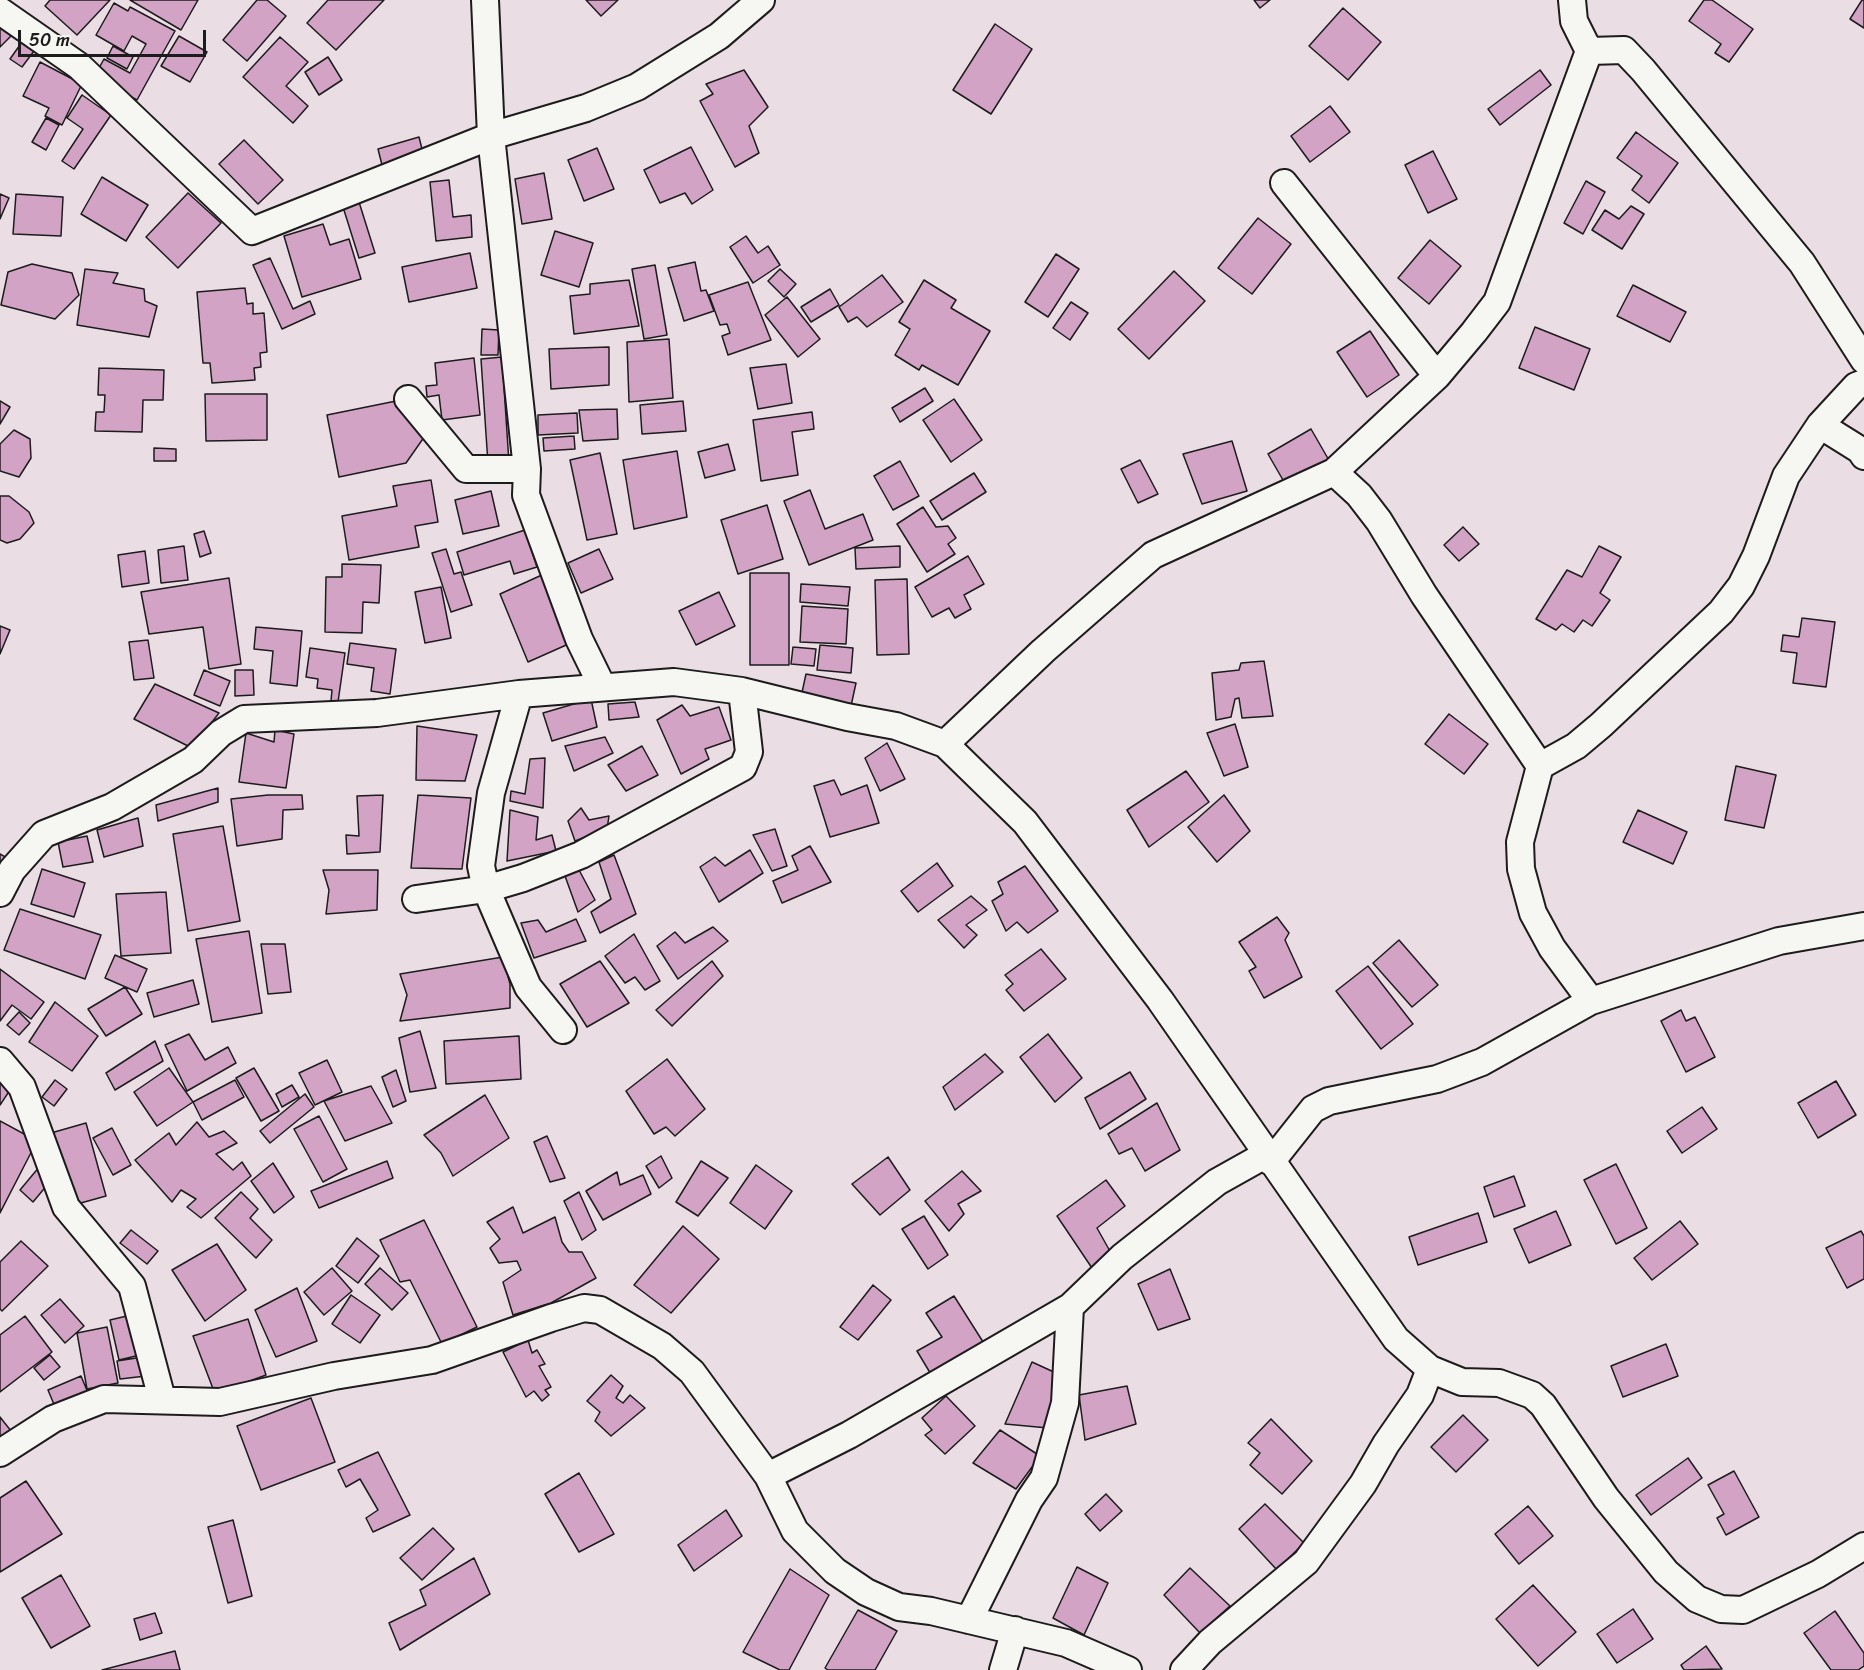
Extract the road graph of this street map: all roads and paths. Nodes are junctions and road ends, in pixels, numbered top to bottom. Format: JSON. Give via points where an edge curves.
{"nodes":[{"id":1,"x":486,"y":0,"type":"edge"},
{"id":2,"x":761,"y":0,"type":"edge"},
{"id":3,"x":1572,"y":0,"type":"edge"},
{"id":4,"x":0,"y":11,"type":"edge"},
{"id":5,"x":1589,"y":51,"type":"junction"},
{"id":6,"x":490,"y":136,"type":"junction"},
{"id":7,"x":1284,"y":183,"type":"dead end"},
{"id":8,"x":1864,"y":360,"type":"edge"},
{"id":9,"x":1437,"y":376,"type":"junction"},
{"id":10,"x":1864,"y":384,"type":"edge"},
{"id":11,"x":408,"y":399,"type":"dead end"},
{"id":12,"x":1820,"y":425,"type":"junction"},
{"id":13,"x":1864,"y":456,"type":"edge"},
{"id":14,"x":527,"y":469,"type":"junction"},
{"id":15,"x":1334,"y":472,"type":"junction"},
{"id":16,"x":602,"y":686,"type":"junction"},
{"id":17,"x":742,"y":691,"type":"junction"},
{"id":18,"x":519,"y":694,"type":"junction"},
{"id":19,"x":945,"y":744,"type":"junction"},
{"id":20,"x":1540,"y":766,"type":"junction"},
{"id":21,"x":486,"y":889,"type":"junction"},
{"id":22,"x":0,"y":893,"type":"edge"},
{"id":23,"x":416,"y":899,"type":"dead end"},
{"id":24,"x":1864,"y":926,"type":"edge"},
{"id":25,"x":1591,"y":1001,"type":"junction"},
{"id":26,"x":563,"y":1030,"type":"dead end"},
{"id":27,"x":0,"y":1060,"type":"edge"},
{"id":28,"x":1269,"y":1158,"type":"junction"},
{"id":29,"x":1070,"y":1307,"type":"junction"},
{"id":30,"x":1430,"y":1369,"type":"junction"},
{"id":31,"x":162,"y":1399,"type":"junction"},
{"id":32,"x":0,"y":1453,"type":"edge"},
{"id":33,"x":768,"y":1476,"type":"junction"},
{"id":34,"x":1864,"y":1546,"type":"edge"},
{"id":35,"x":969,"y":1620,"type":"junction"},
{"id":36,"x":1015,"y":1630,"type":"junction"},
{"id":37,"x":1003,"y":1670,"type":"edge"},
{"id":38,"x":1128,"y":1670,"type":"edge"},
{"id":39,"x":1184,"y":1670,"type":"edge"}],
"edges":[{"from":1,"to":6,"type":"street"},
{"from":2,"to":6,"type":"street","via":[[719,36],[637,87],[586,108]]},
{"from":3,"to":5,"type":"street","via":[[1574,21]]},
{"from":4,"to":6,"type":"street","via":[[79,66],[252,231]]},
{"from":5,"to":8,"type":"street","via":[[1624,50],[1643,70],[1802,263]]},
{"from":5,"to":9,"type":"street","via":[[1497,302]]},
{"from":6,"to":14,"type":"street"},
{"from":7,"to":9,"type":"street"},
{"from":9,"to":15,"type":"street"},
{"from":10,"to":12,"type":"street","via":[[1856,386]]},
{"from":11,"to":14,"type":"street","via":[[466,469]]},
{"from":12,"to":13,"type":"street"},
{"from":12,"to":20,"type":"street","via":[[1786,476],[1756,556],[1741,586],[1721,612],[1601,725],[1576,746]]},
{"from":14,"to":16,"type":"street","via":[[526,495],[579,639]]},
{"from":15,"to":19,"type":"street","via":[[1153,555]]},
{"from":15,"to":20,"type":"street","via":[[1379,521],[1424,595]]},
{"from":16,"to":17,"type":"street","via":[[674,682]]},
{"from":16,"to":18,"type":"street"},
{"from":17,"to":19,"type":"street","via":[[896,726]]},
{"from":17,"to":21,"type":"street","via":[[749,752],[743,767],[581,855]]},
{"from":18,"to":21,"type":"street","via":[[491,793],[482,866]]},
{"from":18,"to":22,"type":"street","via":[[377,712],[244,719],[221,733],[192,760],[112,807],[44,834],[12,870]]},
{"from":19,"to":28,"type":"street","via":[[1026,822],[1160,1000]]},
{"from":20,"to":25,"type":"street","via":[[1520,842],[1521,869],[1533,913],[1552,948]]},
{"from":21,"to":23,"type":"street"},
{"from":21,"to":26,"type":"street","via":[[528,987]]},
{"from":24,"to":25,"type":"street","via":[[1779,941]]},
{"from":25,"to":28,"type":"street","via":[[1482,1062],[1437,1079],[1329,1101],[1313,1109]]},
{"from":27,"to":31,"type":"street","via":[[22,1087],[66,1207],[132,1286]]},
{"from":28,"to":29,"type":"street","via":[[1217,1182],[1122,1257]]},
{"from":28,"to":30,"type":"street","via":[[1396,1339]]},
{"from":29,"to":33,"type":"street","via":[[849,1435]]},
{"from":29,"to":35,"type":"street","via":[[1065,1403],[1047,1467]]},
{"from":30,"to":34,"type":"street","via":[[1462,1382],[1499,1383],[1532,1395],[1543,1405],[1606,1498],[1666,1572],[1697,1599],[1743,1610],[1818,1574]]},
{"from":30,"to":39,"type":"street","via":[[1420,1395],[1363,1484],[1306,1562],[1210,1642]]},
{"from":31,"to":32,"type":"street","via":[[104,1399],[53,1419]]},
{"from":31,"to":33,"type":"street","via":[[220,1402],[334,1376],[432,1360],[584,1308],[600,1310],[662,1346],[692,1372]]},
{"from":33,"to":35,"type":"street","via":[[795,1531],[850,1582],[899,1607]]},
{"from":35,"to":36,"type":"street"},
{"from":36,"to":37,"type":"street"},
{"from":36,"to":38,"type":"street","via":[[1066,1643]]}]}
